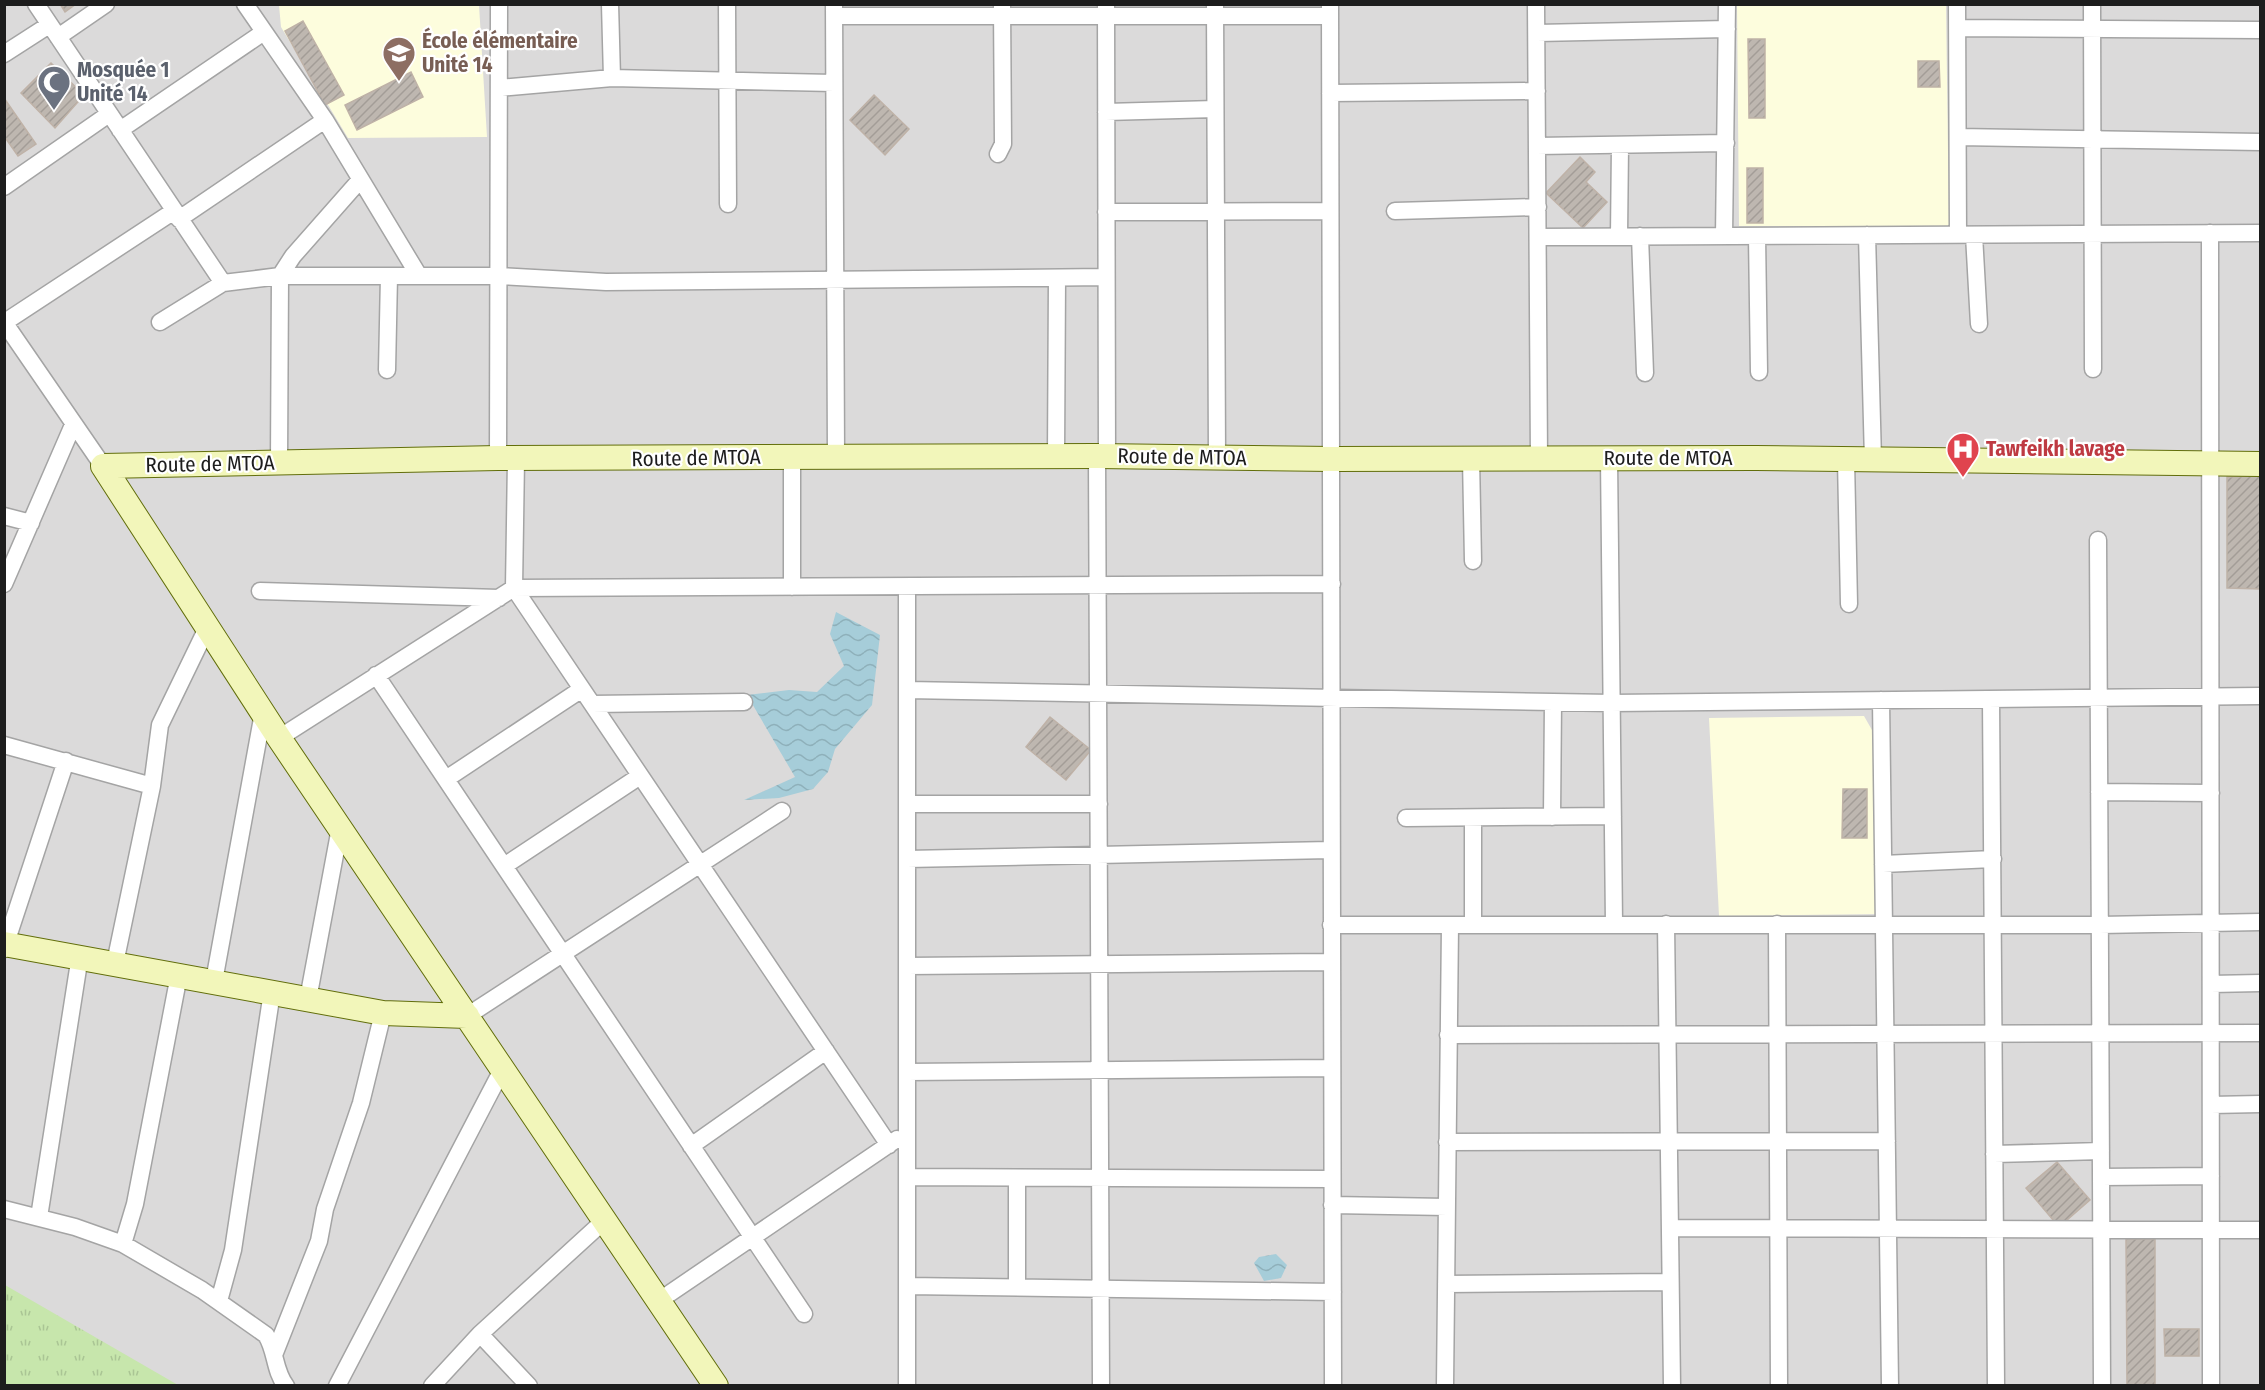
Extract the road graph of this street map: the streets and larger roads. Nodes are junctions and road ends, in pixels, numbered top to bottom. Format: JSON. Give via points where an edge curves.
{"nodes":[{"id":1,"x":36,"y":4,"type":"edge"},
{"id":2,"x":106,"y":4,"type":"edge"},
{"id":3,"x":245,"y":4,"type":"edge"},
{"id":4,"x":499,"y":4,"type":"edge"},
{"id":5,"x":610,"y":4,"type":"edge"},
{"id":6,"x":727,"y":4,"type":"edge"},
{"id":7,"x":1536,"y":4,"type":"edge"},
{"id":8,"x":1727,"y":4,"type":"edge"},
{"id":9,"x":1957,"y":4,"type":"edge"},
{"id":10,"x":2092,"y":4,"type":"edge"},
{"id":11,"x":834,"y":10,"type":"edge"},
{"id":12,"x":1002,"y":10,"type":"edge"},
{"id":13,"x":1106,"y":10,"type":"edge"},
{"id":14,"x":1215,"y":10,"type":"edge"},
{"id":15,"x":1330,"y":10,"type":"edge"},
{"id":16,"x":1957,"y":28,"type":"junction"},
{"id":17,"x":1727,"y":29,"type":"junction"},
{"id":18,"x":2092,"y":29,"type":"junction"},
{"id":19,"x":2260,"y":30,"type":"edge"},
{"id":20,"x":54,"y":31,"type":"junction"},
{"id":21,"x":264,"y":32,"type":"junction"},
{"id":22,"x":1537,"y":33,"type":"junction"},
{"id":23,"x":4,"y":54,"type":"edge"},
{"id":24,"x":612,"y":78,"type":"junction"},
{"id":25,"x":726,"y":83,"type":"junction"},
{"id":26,"x":834,"y":83,"type":"junction"},
{"id":27,"x":499,"y":88,"type":"junction"},
{"id":28,"x":1537,"y":91,"type":"junction"},
{"id":29,"x":1330,"y":93,"type":"junction"},
{"id":30,"x":1215,"y":109,"type":"junction"},
{"id":31,"x":1106,"y":112,"type":"junction"},
{"id":32,"x":109,"y":114,"type":"junction"},
{"id":33,"x":325,"y":120,"type":"junction"},
{"id":34,"x":120,"y":130,"type":"junction"},
{"id":35,"x":1958,"y":137,"type":"junction"},
{"id":36,"x":2092,"y":139,"type":"junction"},
{"id":37,"x":2260,"y":142,"type":"edge"},
{"id":38,"x":1726,"y":143,"type":"junction"},
{"id":39,"x":1620,"y":145,"type":"junction"},
{"id":40,"x":1537,"y":146,"type":"junction"},
{"id":41,"x":998,"y":154,"type":"dead end"},
{"id":42,"x":360,"y":180,"type":"junction"},
{"id":43,"x":4,"y":187,"type":"edge"},
{"id":44,"x":728,"y":204,"type":"dead end"},
{"id":45,"x":1538,"y":207,"type":"junction"},
{"id":46,"x":1330,"y":211,"type":"junction"},
{"id":47,"x":1395,"y":211,"type":"dead end"},
{"id":48,"x":1106,"y":212,"type":"junction"},
{"id":49,"x":1216,"y":212,"type":"junction"},
{"id":50,"x":176,"y":215,"type":"junction"},
{"id":51,"x":2210,"y":233,"type":"junction"},
{"id":52,"x":2260,"y":233,"type":"edge"},
{"id":53,"x":2092,"y":234,"type":"junction"},
{"id":54,"x":1867,"y":235,"type":"junction"},
{"id":55,"x":1966,"y":235,"type":"junction"},
{"id":56,"x":1640,"y":236,"type":"junction"},
{"id":57,"x":1724,"y":236,"type":"junction"},
{"id":58,"x":1757,"y":236,"type":"junction"},
{"id":59,"x":1538,"y":237,"type":"junction"},
{"id":60,"x":1619,"y":237,"type":"junction"},
{"id":61,"x":280,"y":276,"type":"junction"},
{"id":62,"x":389,"y":276,"type":"junction"},
{"id":63,"x":419,"y":276,"type":"junction"},
{"id":64,"x":500,"y":276,"type":"junction"},
{"id":65,"x":1106,"y":277,"type":"junction"},
{"id":66,"x":1057,"y":278,"type":"junction"},
{"id":67,"x":835,"y":280,"type":"junction"},
{"id":68,"x":223,"y":283,"type":"junction"},
{"id":69,"x":5,"y":322,"type":"edge"},
{"id":70,"x":160,"y":322,"type":"dead end"},
{"id":71,"x":1979,"y":324,"type":"dead end"},
{"id":72,"x":2092,"y":369,"type":"dead end"},
{"id":73,"x":387,"y":370,"type":"dead end"},
{"id":74,"x":1759,"y":372,"type":"dead end"},
{"id":75,"x":1644,"y":373,"type":"dead end"},
{"id":76,"x":73,"y":425,"type":"junction"},
{"id":77,"x":836,"y":456,"type":"junction"},
{"id":78,"x":1056,"y":456,"type":"junction"},
{"id":79,"x":1102,"y":456,"type":"junction"},
{"id":80,"x":792,"y":457,"type":"junction"},
{"id":81,"x":1217,"y":457,"type":"junction"},
{"id":82,"x":507,"y":458,"type":"junction"},
{"id":83,"x":1609,"y":458,"type":"junction"},
{"id":84,"x":1332,"y":459,"type":"junction"},
{"id":85,"x":1471,"y":459,"type":"junction"},
{"id":86,"x":1539,"y":459,"type":"junction"},
{"id":87,"x":1846,"y":460,"type":"junction"},
{"id":88,"x":1873,"y":460,"type":"junction"},
{"id":89,"x":279,"y":462,"type":"junction"},
{"id":90,"x":2210,"y":464,"type":"junction"},
{"id":91,"x":2260,"y":464,"type":"edge"},
{"id":92,"x":103,"y":466,"type":"junction"},
{"id":93,"x":4,"y":516,"type":"edge"},
{"id":94,"x":31,"y":523,"type":"junction"},
{"id":95,"x":2098,"y":540,"type":"dead end"},
{"id":96,"x":1473,"y":561,"type":"dead end"},
{"id":97,"x":4,"y":584,"type":"edge"},
{"id":98,"x":1332,"y":585,"type":"junction"},
{"id":99,"x":907,"y":586,"type":"junction"},
{"id":100,"x":1098,"y":586,"type":"junction"},
{"id":101,"x":792,"y":587,"type":"junction"},
{"id":102,"x":514,"y":588,"type":"junction"},
{"id":103,"x":261,"y":591,"type":"dead end"},
{"id":104,"x":499,"y":598,"type":"junction"},
{"id":105,"x":1849,"y":604,"type":"dead end"},
{"id":106,"x":207,"y":628,"type":"junction"},
{"id":107,"x":376,"y":675,"type":"junction"},
{"id":108,"x":582,"y":688,"type":"junction"},
{"id":109,"x":907,"y":690,"type":"junction"},
{"id":110,"x":1098,"y":694,"type":"junction"},
{"id":111,"x":2211,"y":696,"type":"junction"},
{"id":112,"x":2260,"y":696,"type":"edge"},
{"id":113,"x":2098,"y":697,"type":"junction"},
{"id":114,"x":1332,"y":698,"type":"junction"},
{"id":115,"x":1991,"y":699,"type":"junction"},
{"id":116,"x":1881,"y":700,"type":"junction"},
{"id":117,"x":744,"y":702,"type":"dead end"},
{"id":118,"x":1553,"y":702,"type":"junction"},
{"id":119,"x":1612,"y":703,"type":"junction"},
{"id":120,"x":592,"y":704,"type":"junction"},
{"id":121,"x":263,"y":713,"type":"junction"},
{"id":122,"x":279,"y":738,"type":"junction"},
{"id":123,"x":4,"y":745,"type":"edge"},
{"id":124,"x":66,"y":761,"type":"junction"},
{"id":125,"x":640,"y":776,"type":"junction"},
{"id":126,"x":446,"y":779,"type":"junction"},
{"id":127,"x":152,"y":786,"type":"junction"},
{"id":128,"x":2099,"y":792,"type":"junction"},
{"id":129,"x":2211,"y":793,"type":"junction"},
{"id":130,"x":907,"y":804,"type":"junction"},
{"id":131,"x":1099,"y":804,"type":"junction"},
{"id":132,"x":782,"y":811,"type":"dead end"},
{"id":133,"x":1613,"y":816,"type":"junction"},
{"id":134,"x":1552,"y":817,"type":"junction"},
{"id":135,"x":1406,"y":818,"type":"dead end"},
{"id":136,"x":1473,"y":819,"type":"junction"},
{"id":137,"x":340,"y":828,"type":"junction"},
{"id":138,"x":1330,"y":850,"type":"junction"},
{"id":139,"x":1099,"y":855,"type":"junction"},
{"id":140,"x":1992,"y":859,"type":"junction"},
{"id":141,"x":907,"y":860,"type":"junction"},
{"id":142,"x":699,"y":864,"type":"junction"},
{"id":143,"x":1883,"y":864,"type":"junction"},
{"id":144,"x":504,"y":866,"type":"junction"},
{"id":145,"x":2260,"y":922,"type":"edge"},
{"id":146,"x":1614,"y":924,"type":"junction"},
{"id":147,"x":1666,"y":924,"type":"junction"},
{"id":148,"x":1777,"y":924,"type":"junction"},
{"id":149,"x":1884,"y":924,"type":"junction"},
{"id":150,"x":2211,"y":924,"type":"junction"},
{"id":151,"x":1331,"y":925,"type":"junction"},
{"id":152,"x":1450,"y":925,"type":"junction"},
{"id":153,"x":1473,"y":925,"type":"junction"},
{"id":154,"x":1993,"y":925,"type":"junction"},
{"id":155,"x":2100,"y":925,"type":"junction"},
{"id":156,"x":5,"y":945,"type":"edge"},
{"id":157,"x":563,"y":954,"type":"junction"},
{"id":158,"x":80,"y":957,"type":"junction"},
{"id":159,"x":1331,"y":962,"type":"junction"},
{"id":160,"x":115,"y":963,"type":"junction"},
{"id":161,"x":1099,"y":964,"type":"junction"},
{"id":162,"x":907,"y":966,"type":"junction"},
{"id":163,"x":179,"y":975,"type":"junction"},
{"id":164,"x":214,"y":981,"type":"junction"},
{"id":165,"x":2260,"y":983,"type":"edge"},
{"id":166,"x":2211,"y":984,"type":"junction"},
{"id":167,"x":272,"y":992,"type":"junction"},
{"id":168,"x":308,"y":999,"type":"junction"},
{"id":169,"x":383,"y":1013,"type":"junction"},
{"id":170,"x":467,"y":1016,"type":"junction"},
{"id":171,"x":1778,"y":1034,"type":"junction"},
{"id":172,"x":1886,"y":1034,"type":"junction"},
{"id":173,"x":1994,"y":1034,"type":"junction"},
{"id":174,"x":2100,"y":1034,"type":"junction"},
{"id":175,"x":2211,"y":1034,"type":"junction"},
{"id":176,"x":2260,"y":1034,"type":"edge"},
{"id":177,"x":1448,"y":1035,"type":"junction"},
{"id":178,"x":1667,"y":1035,"type":"junction"},
{"id":179,"x":825,"y":1051,"type":"junction"},
{"id":180,"x":503,"y":1068,"type":"junction"},
{"id":181,"x":1332,"y":1068,"type":"junction"},
{"id":182,"x":1100,"y":1070,"type":"junction"},
{"id":183,"x":907,"y":1072,"type":"junction"},
{"id":184,"x":2211,"y":1104,"type":"junction"},
{"id":185,"x":2260,"y":1104,"type":"edge"},
{"id":186,"x":907,"y":1133,"type":"junction"},
{"id":187,"x":1887,"y":1141,"type":"junction"},
{"id":188,"x":1447,"y":1142,"type":"junction"},
{"id":189,"x":1668,"y":1142,"type":"junction"},
{"id":190,"x":1778,"y":1142,"type":"junction"},
{"id":191,"x":889,"y":1145,"type":"junction"},
{"id":192,"x":691,"y":1146,"type":"junction"},
{"id":193,"x":2101,"y":1151,"type":"junction"},
{"id":194,"x":1994,"y":1154,"type":"junction"},
{"id":195,"x":2211,"y":1176,"type":"junction"},
{"id":196,"x":907,"y":1177,"type":"junction"},
{"id":197,"x":2101,"y":1177,"type":"junction"},
{"id":198,"x":1017,"y":1178,"type":"junction"},
{"id":199,"x":1100,"y":1178,"type":"junction"},
{"id":200,"x":1332,"y":1179,"type":"junction"},
{"id":201,"x":1332,"y":1206,"type":"junction"},
{"id":202,"x":1447,"y":1207,"type":"junction"},
{"id":203,"x":4,"y":1209,"type":"edge"},
{"id":204,"x":39,"y":1217,"type":"junction"},
{"id":205,"x":606,"y":1219,"type":"junction"},
{"id":206,"x":1670,"y":1228,"type":"junction"},
{"id":207,"x":1778,"y":1229,"type":"junction"},
{"id":208,"x":1888,"y":1229,"type":"junction"},
{"id":209,"x":1995,"y":1229,"type":"junction"},
{"id":210,"x":2101,"y":1230,"type":"junction"},
{"id":211,"x":2211,"y":1230,"type":"junction"},
{"id":212,"x":2260,"y":1230,"type":"edge"},
{"id":213,"x":752,"y":1236,"type":"junction"},
{"id":214,"x":123,"y":1244,"type":"junction"},
{"id":215,"x":1670,"y":1282,"type":"junction"},
{"id":216,"x":1446,"y":1284,"type":"junction"},
{"id":217,"x":907,"y":1286,"type":"junction"},
{"id":218,"x":1017,"y":1287,"type":"junction"},
{"id":219,"x":1101,"y":1288,"type":"junction"},
{"id":220,"x":1333,"y":1292,"type":"junction"},
{"id":221,"x":660,"y":1300,"type":"junction"},
{"id":222,"x":219,"y":1301,"type":"junction"},
{"id":223,"x":804,"y":1314,"type":"dead end"},
{"id":224,"x":480,"y":1334,"type":"junction"},
{"id":225,"x":274,"y":1355,"type":"junction"},
{"id":226,"x":286,"y":1386,"type":"edge"},
{"id":227,"x":337,"y":1386,"type":"edge"},
{"id":228,"x":432,"y":1386,"type":"edge"},
{"id":229,"x":529,"y":1386,"type":"edge"},
{"id":230,"x":716,"y":1386,"type":"edge"},
{"id":231,"x":907,"y":1386,"type":"edge"},
{"id":232,"x":1101,"y":1386,"type":"edge"},
{"id":233,"x":1333,"y":1386,"type":"edge"},
{"id":234,"x":1445,"y":1386,"type":"edge"},
{"id":235,"x":1672,"y":1386,"type":"edge"},
{"id":236,"x":1779,"y":1386,"type":"edge"},
{"id":237,"x":1890,"y":1386,"type":"edge"},
{"id":238,"x":1996,"y":1386,"type":"edge"},
{"id":239,"x":2102,"y":1386,"type":"edge"},
{"id":240,"x":2211,"y":1386,"type":"edge"}],
"edges":[{"from":1,"to":20,"type":"street"},
{"from":2,"to":20,"type":"street"},
{"from":3,"to":21,"type":"street"},
{"from":4,"to":27,"type":"street"},
{"from":5,"to":24,"type":"street"},
{"from":6,"to":25,"type":"street"},
{"from":7,"to":22,"type":"street"},
{"from":8,"to":17,"type":"street"},
{"from":9,"to":16,"type":"street"},
{"from":10,"to":18,"type":"street"},
{"from":11,"to":12,"type":"street"},
{"from":11,"to":26,"type":"street"},
{"from":12,"to":13,"type":"street"},
{"from":12,"to":41,"type":"street","via":[[1003,144]]},
{"from":13,"to":14,"type":"street"},
{"from":13,"to":31,"type":"street"},
{"from":14,"to":15,"type":"street"},
{"from":14,"to":30,"type":"street"},
{"from":15,"to":29,"type":"street"},
{"from":16,"to":18,"type":"street"},
{"from":16,"to":35,"type":"street"},
{"from":17,"to":22,"type":"street"},
{"from":17,"to":38,"type":"street"},
{"from":18,"to":19,"type":"street"},
{"from":18,"to":36,"type":"street"},
{"from":20,"to":23,"type":"street"},
{"from":20,"to":32,"type":"street"},
{"from":21,"to":33,"type":"street"},
{"from":21,"to":34,"type":"street"},
{"from":22,"to":28,"type":"street"},
{"from":24,"to":25,"type":"street"},
{"from":24,"to":27,"type":"street"},
{"from":25,"to":26,"type":"street"},
{"from":25,"to":44,"type":"street"},
{"from":26,"to":67,"type":"street"},
{"from":27,"to":64,"type":"street"},
{"from":28,"to":29,"type":"street"},
{"from":28,"to":40,"type":"street"},
{"from":29,"to":46,"type":"street"},
{"from":30,"to":31,"type":"street"},
{"from":30,"to":49,"type":"street"},
{"from":31,"to":48,"type":"street"},
{"from":32,"to":34,"type":"street"},
{"from":32,"to":43,"type":"street"},
{"from":33,"to":42,"type":"street"},
{"from":33,"to":50,"type":"street"},
{"from":34,"to":50,"type":"street"},
{"from":35,"to":36,"type":"street"},
{"from":35,"to":55,"type":"street"},
{"from":36,"to":37,"type":"street"},
{"from":36,"to":53,"type":"street"},
{"from":38,"to":39,"type":"street"},
{"from":38,"to":57,"type":"street"},
{"from":39,"to":40,"type":"street"},
{"from":39,"to":60,"type":"street"},
{"from":40,"to":45,"type":"street"},
{"from":42,"to":61,"type":"street"},
{"from":42,"to":63,"type":"street"},
{"from":45,"to":47,"type":"street"},
{"from":45,"to":59,"type":"street"},
{"from":46,"to":49,"type":"street"},
{"from":46,"to":84,"type":"street"},
{"from":48,"to":49,"type":"street"},
{"from":48,"to":65,"type":"street"},
{"from":49,"to":81,"type":"street"},
{"from":50,"to":68,"type":"street"},
{"from":50,"to":69,"type":"street"},
{"from":51,"to":52,"type":"street"},
{"from":51,"to":53,"type":"street"},
{"from":51,"to":90,"type":"street"},
{"from":53,"to":55,"type":"street"},
{"from":53,"to":72,"type":"street"},
{"from":54,"to":55,"type":"street"},
{"from":54,"to":58,"type":"street"},
{"from":54,"to":88,"type":"street"},
{"from":55,"to":71,"type":"street"},
{"from":56,"to":57,"type":"street"},
{"from":56,"to":60,"type":"street"},
{"from":56,"to":75,"type":"street"},
{"from":57,"to":58,"type":"street"},
{"from":58,"to":74,"type":"street"},
{"from":59,"to":60,"type":"street"},
{"from":59,"to":86,"type":"street"},
{"from":61,"to":62,"type":"street"},
{"from":61,"to":68,"type":"street"},
{"from":61,"to":89,"type":"street"},
{"from":62,"to":63,"type":"street"},
{"from":62,"to":73,"type":"street"},
{"from":63,"to":64,"type":"street"},
{"from":64,"to":67,"type":"street","via":[[606,282]]},
{"from":64,"to":82,"type":"street"},
{"from":65,"to":66,"type":"street"},
{"from":65,"to":79,"type":"street"},
{"from":66,"to":67,"type":"street"},
{"from":66,"to":78,"type":"street"},
{"from":67,"to":77,"type":"street"},
{"from":68,"to":70,"type":"street"},
{"from":69,"to":76,"type":"street"},
{"from":76,"to":92,"type":"street"},
{"from":76,"to":94,"type":"street"},
{"from":77,"to":78,"type":"street","name":"Route de MTOA"},
{"from":77,"to":80,"type":"street","name":"Route de MTOA"},
{"from":78,"to":79,"type":"street","name":"Route de MTOA"},
{"from":79,"to":81,"type":"street","name":"Route de MTOA"},
{"from":79,"to":100,"type":"street"},
{"from":80,"to":82,"type":"street","name":"Route de MTOA"},
{"from":80,"to":101,"type":"street"},
{"from":81,"to":84,"type":"street","name":"Route de MTOA"},
{"from":82,"to":89,"type":"street","name":"Route de MTOA"},
{"from":82,"to":102,"type":"street"},
{"from":83,"to":86,"type":"street","name":"Route de MTOA"},
{"from":83,"to":87,"type":"street","name":"Route de MTOA"},
{"from":83,"to":119,"type":"street"},
{"from":84,"to":85,"type":"street","name":"Route de MTOA"},
{"from":84,"to":98,"type":"street"},
{"from":85,"to":86,"type":"street","name":"Route de MTOA"},
{"from":85,"to":96,"type":"street"},
{"from":87,"to":88,"type":"street","name":"Route de MTOA"},
{"from":87,"to":105,"type":"street"},
{"from":88,"to":90,"type":"street","name":"Route de MTOA"},
{"from":89,"to":92,"type":"street","name":"Route de MTOA"},
{"from":90,"to":91,"type":"street","name":"Route de MTOA"},
{"from":90,"to":111,"type":"street"},
{"from":92,"to":106,"type":"street"},
{"from":93,"to":94,"type":"street"},
{"from":94,"to":97,"type":"street"},
{"from":95,"to":113,"type":"street"},
{"from":98,"to":100,"type":"street"},
{"from":98,"to":114,"type":"street"},
{"from":99,"to":100,"type":"street"},
{"from":99,"to":101,"type":"street"},
{"from":99,"to":109,"type":"street"},
{"from":100,"to":110,"type":"street"},
{"from":101,"to":102,"type":"street"},
{"from":102,"to":104,"type":"street"},
{"from":102,"to":108,"type":"street"},
{"from":103,"to":104,"type":"street"},
{"from":104,"to":107,"type":"street"},
{"from":106,"to":121,"type":"street"},
{"from":106,"to":127,"type":"street","via":[[159,725]]},
{"from":107,"to":122,"type":"street"},
{"from":107,"to":126,"type":"street"},
{"from":108,"to":120,"type":"street"},
{"from":108,"to":126,"type":"street"},
{"from":109,"to":110,"type":"street"},
{"from":109,"to":130,"type":"street"},
{"from":110,"to":114,"type":"street"},
{"from":110,"to":131,"type":"street"},
{"from":111,"to":112,"type":"street"},
{"from":111,"to":113,"type":"street"},
{"from":111,"to":129,"type":"street"},
{"from":113,"to":115,"type":"street"},
{"from":113,"to":128,"type":"street"},
{"from":114,"to":118,"type":"street"},
{"from":114,"to":138,"type":"street"},
{"from":115,"to":116,"type":"street"},
{"from":115,"to":140,"type":"street"},
{"from":116,"to":119,"type":"street"},
{"from":116,"to":143,"type":"street"},
{"from":117,"to":120,"type":"street"},
{"from":118,"to":119,"type":"street"},
{"from":118,"to":134,"type":"street"},
{"from":119,"to":133,"type":"street"},
{"from":120,"to":125,"type":"street"},
{"from":121,"to":122,"type":"street"},
{"from":121,"to":164,"type":"street"},
{"from":122,"to":137,"type":"street"},
{"from":123,"to":124,"type":"street"},
{"from":124,"to":127,"type":"street"},
{"from":124,"to":156,"type":"street"},
{"from":125,"to":142,"type":"street"},
{"from":125,"to":144,"type":"street"},
{"from":126,"to":144,"type":"street"},
{"from":127,"to":160,"type":"street"},
{"from":128,"to":129,"type":"street"},
{"from":128,"to":155,"type":"street"},
{"from":129,"to":150,"type":"street"},
{"from":130,"to":131,"type":"street"},
{"from":130,"to":141,"type":"street"},
{"from":131,"to":139,"type":"street"},
{"from":132,"to":142,"type":"street"},
{"from":133,"to":134,"type":"street"},
{"from":133,"to":146,"type":"street"},
{"from":134,"to":136,"type":"street"},
{"from":135,"to":136,"type":"street"},
{"from":136,"to":153,"type":"street"},
{"from":137,"to":168,"type":"street"},
{"from":137,"to":170,"type":"street"},
{"from":138,"to":139,"type":"street"},
{"from":138,"to":151,"type":"street"},
{"from":139,"to":141,"type":"street"},
{"from":139,"to":161,"type":"street"},
{"from":140,"to":143,"type":"street"},
{"from":140,"to":154,"type":"street"},
{"from":141,"to":162,"type":"street"},
{"from":142,"to":157,"type":"street"},
{"from":142,"to":179,"type":"street"},
{"from":143,"to":149,"type":"street"},
{"from":144,"to":157,"type":"street"},
{"from":145,"to":150,"type":"street"},
{"from":146,"to":147,"type":"street"},
{"from":146,"to":153,"type":"street"},
{"from":147,"to":148,"type":"street"},
{"from":147,"to":178,"type":"street"},
{"from":148,"to":149,"type":"street"},
{"from":148,"to":171,"type":"street"},
{"from":149,"to":154,"type":"street"},
{"from":149,"to":172,"type":"street"},
{"from":150,"to":155,"type":"street"},
{"from":150,"to":166,"type":"street"},
{"from":151,"to":152,"type":"street"},
{"from":151,"to":159,"type":"street"},
{"from":152,"to":153,"type":"street"},
{"from":152,"to":177,"type":"street"},
{"from":154,"to":155,"type":"street"},
{"from":154,"to":173,"type":"street"},
{"from":155,"to":174,"type":"street"},
{"from":156,"to":158,"type":"street"},
{"from":157,"to":170,"type":"street"},
{"from":157,"to":192,"type":"street"},
{"from":158,"to":160,"type":"street"},
{"from":158,"to":204,"type":"street"},
{"from":159,"to":161,"type":"street"},
{"from":159,"to":181,"type":"street"},
{"from":160,"to":163,"type":"street"},
{"from":161,"to":162,"type":"street"},
{"from":161,"to":182,"type":"street"},
{"from":162,"to":183,"type":"street"},
{"from":163,"to":164,"type":"street"},
{"from":163,"to":214,"type":"street","via":[[135,1204]]},
{"from":164,"to":167,"type":"street"},
{"from":165,"to":166,"type":"street"},
{"from":166,"to":175,"type":"street"},
{"from":167,"to":168,"type":"street"},
{"from":167,"to":222,"type":"street","via":[[233,1250]]},
{"from":168,"to":169,"type":"street"},
{"from":169,"to":170,"type":"street"},
{"from":169,"to":225,"type":"street","via":[[361,1103],[325,1209],[319,1241]]},
{"from":170,"to":180,"type":"street"},
{"from":171,"to":172,"type":"street"},
{"from":171,"to":178,"type":"street"},
{"from":171,"to":190,"type":"street"},
{"from":172,"to":173,"type":"street"},
{"from":172,"to":187,"type":"street"},
{"from":173,"to":174,"type":"street"},
{"from":173,"to":194,"type":"street"},
{"from":174,"to":175,"type":"street"},
{"from":174,"to":193,"type":"street"},
{"from":175,"to":176,"type":"street"},
{"from":175,"to":184,"type":"street"},
{"from":177,"to":178,"type":"street"},
{"from":177,"to":188,"type":"street"},
{"from":178,"to":189,"type":"street"},
{"from":179,"to":191,"type":"street"},
{"from":179,"to":192,"type":"street"},
{"from":180,"to":205,"type":"street"},
{"from":180,"to":227,"type":"street"},
{"from":181,"to":182,"type":"street"},
{"from":181,"to":200,"type":"street"},
{"from":182,"to":183,"type":"street"},
{"from":182,"to":199,"type":"street"},
{"from":183,"to":186,"type":"street"},
{"from":184,"to":185,"type":"street"},
{"from":184,"to":195,"type":"street"},
{"from":186,"to":191,"type":"street"},
{"from":186,"to":196,"type":"street"},
{"from":187,"to":190,"type":"street"},
{"from":187,"to":208,"type":"street"},
{"from":188,"to":189,"type":"street"},
{"from":188,"to":202,"type":"street"},
{"from":189,"to":190,"type":"street"},
{"from":189,"to":206,"type":"street"},
{"from":190,"to":207,"type":"street"},
{"from":191,"to":213,"type":"street"},
{"from":192,"to":213,"type":"street"},
{"from":193,"to":194,"type":"street"},
{"from":193,"to":197,"type":"street"},
{"from":194,"to":209,"type":"street"},
{"from":195,"to":197,"type":"street"},
{"from":195,"to":211,"type":"street"},
{"from":196,"to":198,"type":"street"},
{"from":196,"to":217,"type":"street"},
{"from":197,"to":210,"type":"street"},
{"from":198,"to":199,"type":"street"},
{"from":198,"to":218,"type":"street"},
{"from":199,"to":200,"type":"street"},
{"from":199,"to":219,"type":"street"},
{"from":200,"to":201,"type":"street"},
{"from":201,"to":202,"type":"street"},
{"from":201,"to":220,"type":"street"},
{"from":202,"to":216,"type":"street"},
{"from":203,"to":204,"type":"street"},
{"from":204,"to":214,"type":"street"},
{"from":205,"to":221,"type":"street"},
{"from":205,"to":224,"type":"street"},
{"from":206,"to":207,"type":"street"},
{"from":206,"to":215,"type":"street"},
{"from":207,"to":208,"type":"street"},
{"from":207,"to":236,"type":"street"},
{"from":208,"to":209,"type":"street"},
{"from":208,"to":237,"type":"street"},
{"from":209,"to":210,"type":"street"},
{"from":209,"to":238,"type":"street"},
{"from":210,"to":211,"type":"street"},
{"from":210,"to":239,"type":"street"},
{"from":211,"to":212,"type":"street"},
{"from":211,"to":240,"type":"street"},
{"from":213,"to":221,"type":"street"},
{"from":213,"to":223,"type":"street"},
{"from":214,"to":222,"type":"street"},
{"from":215,"to":216,"type":"street"},
{"from":215,"to":235,"type":"street"},
{"from":216,"to":234,"type":"street"},
{"from":217,"to":218,"type":"street"},
{"from":217,"to":231,"type":"street"},
{"from":218,"to":219,"type":"street"},
{"from":219,"to":220,"type":"street"},
{"from":219,"to":232,"type":"street"},
{"from":220,"to":233,"type":"street"},
{"from":221,"to":230,"type":"street"},
{"from":222,"to":225,"type":"street","via":[[266,1335]]},
{"from":224,"to":228,"type":"street"},
{"from":224,"to":229,"type":"street"},
{"from":225,"to":226,"type":"street"}]}
